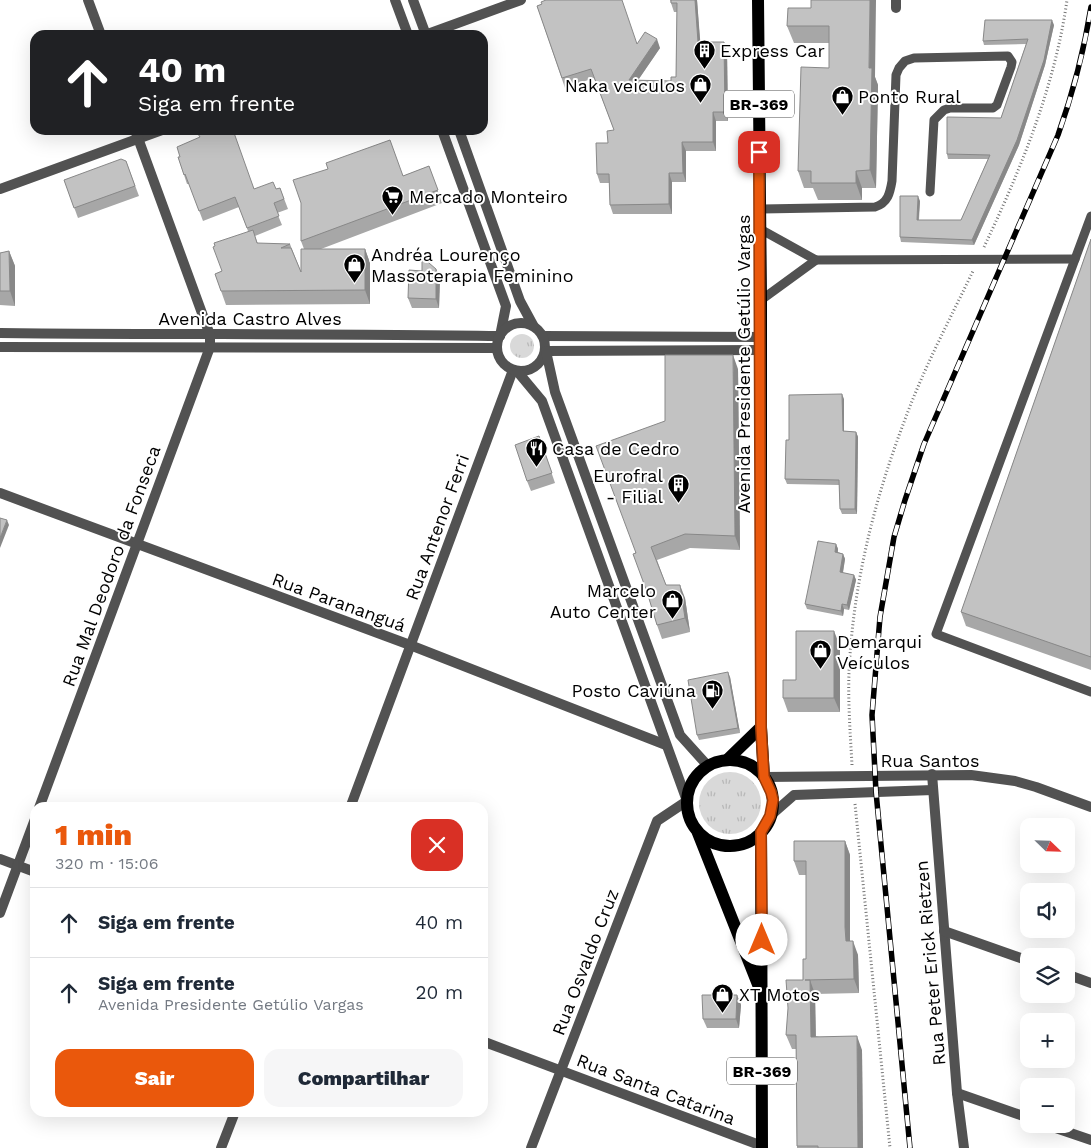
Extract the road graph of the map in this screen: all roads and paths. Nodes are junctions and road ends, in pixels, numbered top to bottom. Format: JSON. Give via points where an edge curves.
{"nodes":[{"id":1,"x":88,"y":0,"type":"edge"},
{"id":2,"x":395,"y":0,"type":"edge"},
{"id":3,"x":413,"y":0,"type":"edge"},
{"id":4,"x":521,"y":0,"type":"edge"},
{"id":5,"x":758,"y":0,"type":"edge"},
{"id":6,"x":1067,"y":0,"type":"edge"},
{"id":7,"x":99,"y":30,"type":"edge"},
{"id":8,"x":406,"y":30,"type":"edge"},
{"id":9,"x":424,"y":30,"type":"edge"},
{"id":10,"x":440,"y":30,"type":"edge"},
{"id":11,"x":135,"y":135,"type":"edge"},
{"id":12,"x":137,"y":135,"type":"edge"},
{"id":13,"x":444,"y":135,"type":"edge"},
{"id":14,"x":461,"y":135,"type":"edge"},
{"id":15,"x":0,"y":189,"type":"edge"},
{"id":16,"x":930,"y":192,"type":"dead end"},
{"id":17,"x":760,"y":209,"type":"junction"},
{"id":18,"x":1091,"y":216,"type":"edge"},
{"id":19,"x":760,"y":229,"type":"junction"},
{"id":20,"x":986,"y":243,"type":"dead end"},
{"id":21,"x":1075,"y":259,"type":"junction"},
{"id":22,"x":816,"y":260,"type":"junction"},
{"id":23,"x":970,"y":277,"type":"dead end"},
{"id":24,"x":761,"y":300,"type":"junction"},
{"id":25,"x":533,"y":325,"type":"junction"},
{"id":26,"x":0,"y":333,"type":"edge"},
{"id":27,"x":51,"y":334,"type":"junction"},
{"id":28,"x":356,"y":334,"type":"junction"},
{"id":29,"x":210,"y":335,"type":"junction"},
{"id":30,"x":500,"y":336,"type":"junction"},
{"id":31,"x":543,"y":336,"type":"junction"},
{"id":32,"x":761,"y":337,"type":"junction"},
{"id":33,"x":0,"y":347,"type":"edge"},
{"id":34,"x":51,"y":347,"type":"junction"},
{"id":35,"x":210,"y":348,"type":"junction"},
{"id":36,"x":356,"y":348,"type":"junction"},
{"id":37,"x":497,"y":348,"type":"junction"},
{"id":38,"x":546,"y":350,"type":"junction"},
{"id":39,"x":761,"y":350,"type":"junction"},
{"id":40,"x":515,"y":370,"type":"junction"},
{"id":41,"x":0,"y":493,"type":"edge"},
{"id":42,"x":594,"y":501,"type":"junction"},
{"id":43,"x":581,"y":507,"type":"junction"},
{"id":44,"x":137,"y":545,"type":"junction"},
{"id":45,"x":410,"y":646,"type":"junction"},
{"id":46,"x":1091,"y":692,"type":"edge"},
{"id":47,"x":761,"y":728,"type":"junction"},
{"id":48,"x":666,"y":745,"type":"junction"},
{"id":49,"x":727,"y":760,"type":"junction"},
{"id":50,"x":708,"y":766,"type":"junction"},
{"id":51,"x":932,"y":774,"type":"junction"},
{"id":52,"x":764,"y":777,"type":"junction"},
{"id":53,"x":853,"y":777,"type":"junction"},
{"id":54,"x":933,"y":790,"type":"junction"},
{"id":55,"x":854,"y":793,"type":"junction"},
{"id":56,"x":687,"y":801,"type":"junction"},
{"id":57,"x":41,"y":802,"type":"edge"},
{"id":58,"x":352,"y":802,"type":"edge"},
{"id":59,"x":1091,"y":807,"type":"edge"},
{"id":60,"x":770,"y":816,"type":"junction"},
{"id":61,"x":697,"y":831,"type":"junction"},
{"id":62,"x":761,"y":832,"type":"junction"},
{"id":63,"x":30,"y":833,"type":"edge"},
{"id":64,"x":0,"y":859,"type":"edge"},
{"id":65,"x":18,"y":866,"type":"junction"},
{"id":66,"x":30,"y":870,"type":"edge"},
{"id":67,"x":0,"y":912,"type":"edge"},
{"id":68,"x":944,"y":931,"type":"junction"},
{"id":69,"x":1020,"y":958,"type":"edge"},
{"id":70,"x":1075,"y":977,"type":"edge"},
{"id":71,"x":1091,"y":983,"type":"edge"},
{"id":72,"x":762,"y":994,"type":"junction"},
{"id":73,"x":488,"y":1043,"type":"edge"},
{"id":74,"x":560,"y":1070,"type":"junction"},
{"id":75,"x":957,"y":1094,"type":"junction"},
{"id":76,"x":1020,"y":1115,"type":"edge"},
{"id":77,"x":233,"y":1117,"type":"edge"},
{"id":78,"x":1070,"y":1133,"type":"edge"},
{"id":79,"x":1091,"y":1140,"type":"edge"},
{"id":80,"x":762,"y":1147,"type":"edge"},
{"id":81,"x":221,"y":1148,"type":"edge"},
{"id":82,"x":531,"y":1148,"type":"edge"},
{"id":83,"x":890,"y":1148,"type":"edge"},
{"id":84,"x":964,"y":1148,"type":"edge"}],
"edges":[{"from":1,"to":7,"type":"street"},
{"from":2,"to":8,"type":"street"},
{"from":3,"to":9,"type":"street"},
{"from":4,"to":10,"type":"street"},
{"from":5,"to":17,"type":"main road","name":"Avenida Presidente Getúlio Vargas","number":"BR-369"},
{"from":6,"to":20,"type":"path","via":[[1054,67],[1041,108]]},
{"from":11,"to":15,"type":"street"},
{"from":12,"to":29,"type":"street"},
{"from":13,"to":30,"type":"street","via":[[506,306]]},
{"from":14,"to":25,"type":"street","via":[[520,301]]},
{"from":16,"to":17,"type":"lane","via":[[934,120],[950,108],[993,108],[997,105],[1011,67],[1008,56],[914,58],[899,68],[895,85],[892,186],[888,199],[882,204],[875,207]]},
{"from":17,"to":19,"type":"main road","name":"Avenida Presidente Getúlio Vargas","number":"BR-369"},
{"from":18,"to":21,"type":"lane"},
{"from":19,"to":22,"type":"lane"},
{"from":19,"to":24,"type":"main road","name":"Avenida Presidente Getúlio Vargas","number":"BR-369"},
{"from":21,"to":22,"type":"lane"},
{"from":21,"to":46,"type":"lane","via":[[936,634]]},
{"from":22,"to":24,"type":"lane"},
{"from":23,"to":53,"type":"path","via":[[908,409],[870,528],[850,656],[848,710]]},
{"from":24,"to":32,"type":"main road","name":"Avenida Presidente Getúlio Vargas","number":"BR-369"},
{"from":25,"to":30,"type":"street","via":[[514,323]]},
{"from":25,"to":31,"type":"street"},
{"from":26,"to":27,"type":"street","name":"Avenida Castro Alves"},
{"from":27,"to":29,"type":"street","name":"Avenida Castro Alves"},
{"from":27,"to":34,"type":"street"},
{"from":28,"to":29,"type":"street","name":"Avenida Castro Alves"},
{"from":28,"to":30,"type":"street","name":"Avenida Castro Alves"},
{"from":28,"to":36,"type":"street"},
{"from":29,"to":35,"type":"street","name":"Rua Mal Deodoro da Fonseca"},
{"from":30,"to":37,"type":"street"},
{"from":31,"to":32,"type":"street"},
{"from":31,"to":38,"type":"street"},
{"from":32,"to":39,"type":"main road","name":"Avenida Presidente Getúlio Vargas","number":"BR-369"},
{"from":33,"to":34,"type":"street","name":"Avenida Castro Alves"},
{"from":34,"to":35,"type":"street","name":"Avenida Castro Alves"},
{"from":35,"to":36,"type":"street","name":"Avenida Castro Alves"},
{"from":35,"to":44,"type":"street","name":"Rua Mal Deodoro da Fonseca"},
{"from":36,"to":37,"type":"street","name":"Avenida Castro Alves"},
{"from":37,"to":40,"type":"street","via":[[502,361]]},
{"from":38,"to":39,"type":"street"},
{"from":38,"to":40,"type":"street","via":[[536,366]]},
{"from":38,"to":42,"type":"street","via":[[555,392]]},
{"from":39,"to":47,"type":"main road","name":"Avenida Presidente Getúlio Vargas","number":"BR-369"},
{"from":40,"to":43,"type":"street","via":[[542,401]]},
{"from":40,"to":45,"type":"street","name":"Rua Antenor Ferri"},
{"from":41,"to":44,"type":"street","name":"Rua Parananguá"},
{"from":42,"to":43,"type":"street"},
{"from":42,"to":50,"type":"street","via":[[680,735]]},
{"from":43,"to":48,"type":"street"},
{"from":44,"to":45,"type":"street","name":"Rua Parananguá"},
{"from":44,"to":57,"type":"street","name":"Rua Mal Deodoro da Fonseca"},
{"from":45,"to":48,"type":"street","name":"Rua Parananguá"},
{"from":45,"to":58,"type":"street","name":"Rua Antenor Ferri"},
{"from":47,"to":49,"type":"main road"},
{"from":47,"to":52,"type":"main road","name":"Avenida Presidente Getúlio Vargas","number":"BR-369"},
{"from":48,"to":56,"type":"street"},
{"from":49,"to":50,"type":"main road"},
{"from":49,"to":52,"type":"main road","via":[[750,765]]},
{"from":50,"to":56,"type":"main road","via":[[696,778]]},
{"from":51,"to":53,"type":"street","name":"Rua Santos"},
{"from":51,"to":54,"type":"street","name":"Rua Peter Erick Rietzen"},
{"from":51,"to":59,"type":"street","name":"Rua Santos","via":[[965,774],[1015,781]]},
{"from":52,"to":53,"type":"street","name":"Rua Santos"},
{"from":52,"to":60,"type":"main road","number":"BR-369","via":[[773,800]]},
{"from":54,"to":55,"type":"street"},
{"from":54,"to":68,"type":"street","name":"Rua Peter Erick Rietzen"},
{"from":55,"to":60,"type":"street","via":[[794,795]]},
{"from":55,"to":83,"type":"path"},
{"from":56,"to":61,"type":"main road","number":"BR-369","via":[[689,817]]},
{"from":56,"to":74,"type":"street","name":"Rua Osvaldo Cruz","via":[[657,821]]},
{"from":60,"to":62,"type":"main road","number":"BR-369"},
{"from":61,"to":62,"type":"main road","via":[[711,842],[729,846],[746,843]]},
{"from":61,"to":72,"type":"main road","number":"BR-369"},
{"from":62,"to":72,"type":"main road","number":"BR-369"},
{"from":63,"to":65,"type":"street"},
{"from":64,"to":65,"type":"street"},
{"from":65,"to":66,"type":"street"},
{"from":65,"to":67,"type":"street"},
{"from":68,"to":69,"type":"street"},
{"from":68,"to":75,"type":"street","name":"Rua Peter Erick Rietzen"},
{"from":70,"to":71,"type":"street"},
{"from":72,"to":80,"type":"main road","number":"BR-369"},
{"from":73,"to":74,"type":"street","name":"Rua Santa Catarina"},
{"from":74,"to":80,"type":"street","name":"Rua Santa Catarina"},
{"from":74,"to":82,"type":"street","name":"Rua Osvaldo Cruz"},
{"from":75,"to":76,"type":"street"},
{"from":75,"to":84,"type":"street","name":"Rua Peter Erick Rietzen"},
{"from":77,"to":81,"type":"street"},
{"from":78,"to":79,"type":"street"}]}
